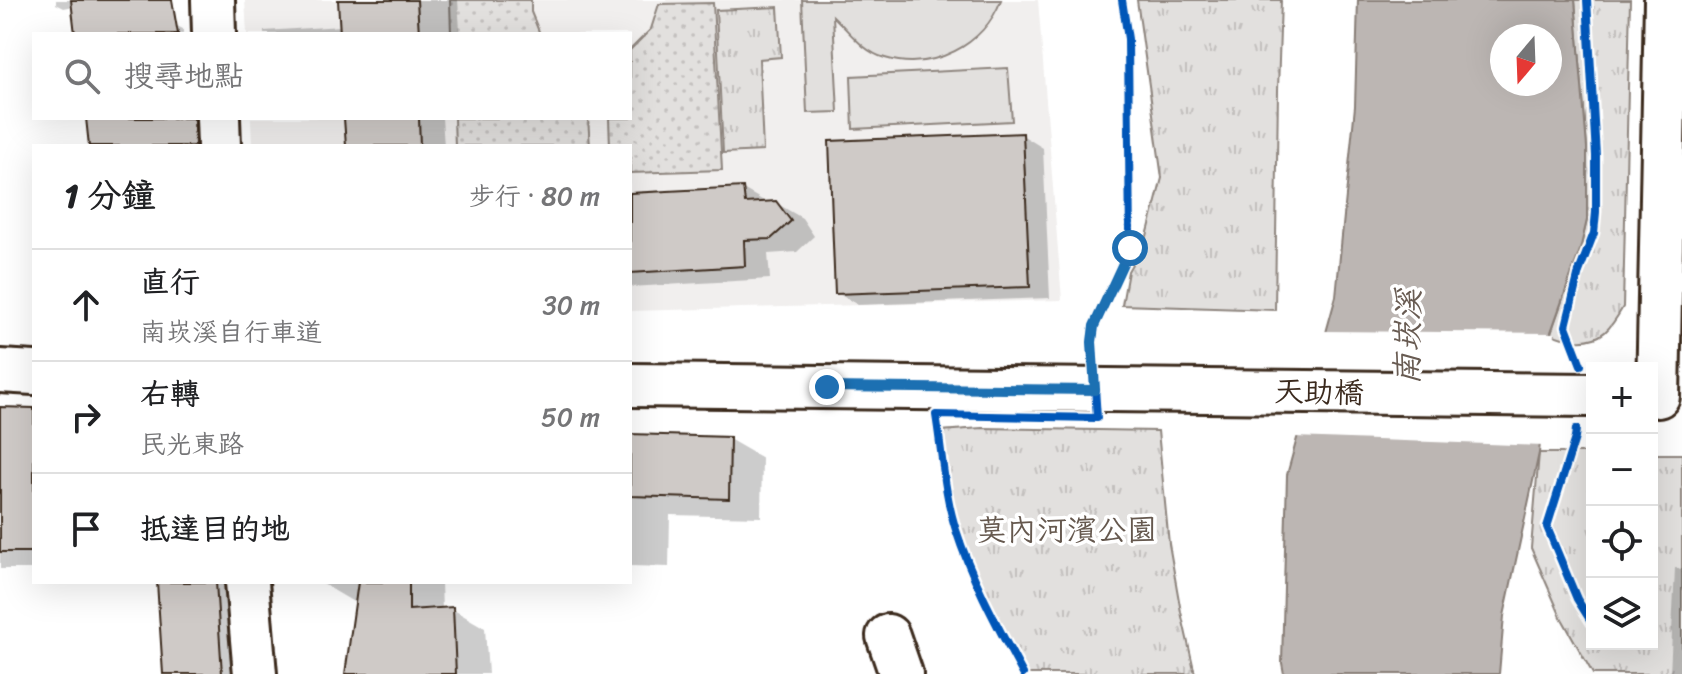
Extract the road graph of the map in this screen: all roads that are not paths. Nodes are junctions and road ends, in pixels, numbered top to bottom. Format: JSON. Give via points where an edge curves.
{"nodes":[{"id":1,"x":213,"y":0,"type":"edge"},
{"id":2,"x":1666,"y":0,"type":"edge"},
{"id":3,"x":214,"y":32,"type":"edge"},
{"id":4,"x":218,"y":120,"type":"edge"},
{"id":5,"x":219,"y":144,"type":"edge"},
{"id":6,"x":0,"y":371,"type":"edge"},
{"id":7,"x":32,"y":373,"type":"edge"},
{"id":8,"x":632,"y":385,"type":"edge"},
{"id":9,"x":1572,"y":395,"type":"edge"},
{"id":10,"x":1664,"y":396,"type":"edge"},
{"id":11,"x":247,"y":584,"type":"edge"},
{"id":12,"x":255,"y":674,"type":"edge"}],
"edges":[{"from":1,"to":3,"type":"street"},
{"from":2,"to":10,"type":"street"},
{"from":4,"to":5,"type":"street"},
{"from":6,"to":7,"type":"street"},
{"from":8,"to":9,"type":"street","name":"天助橋"},
{"from":11,"to":12,"type":"street"}]}
